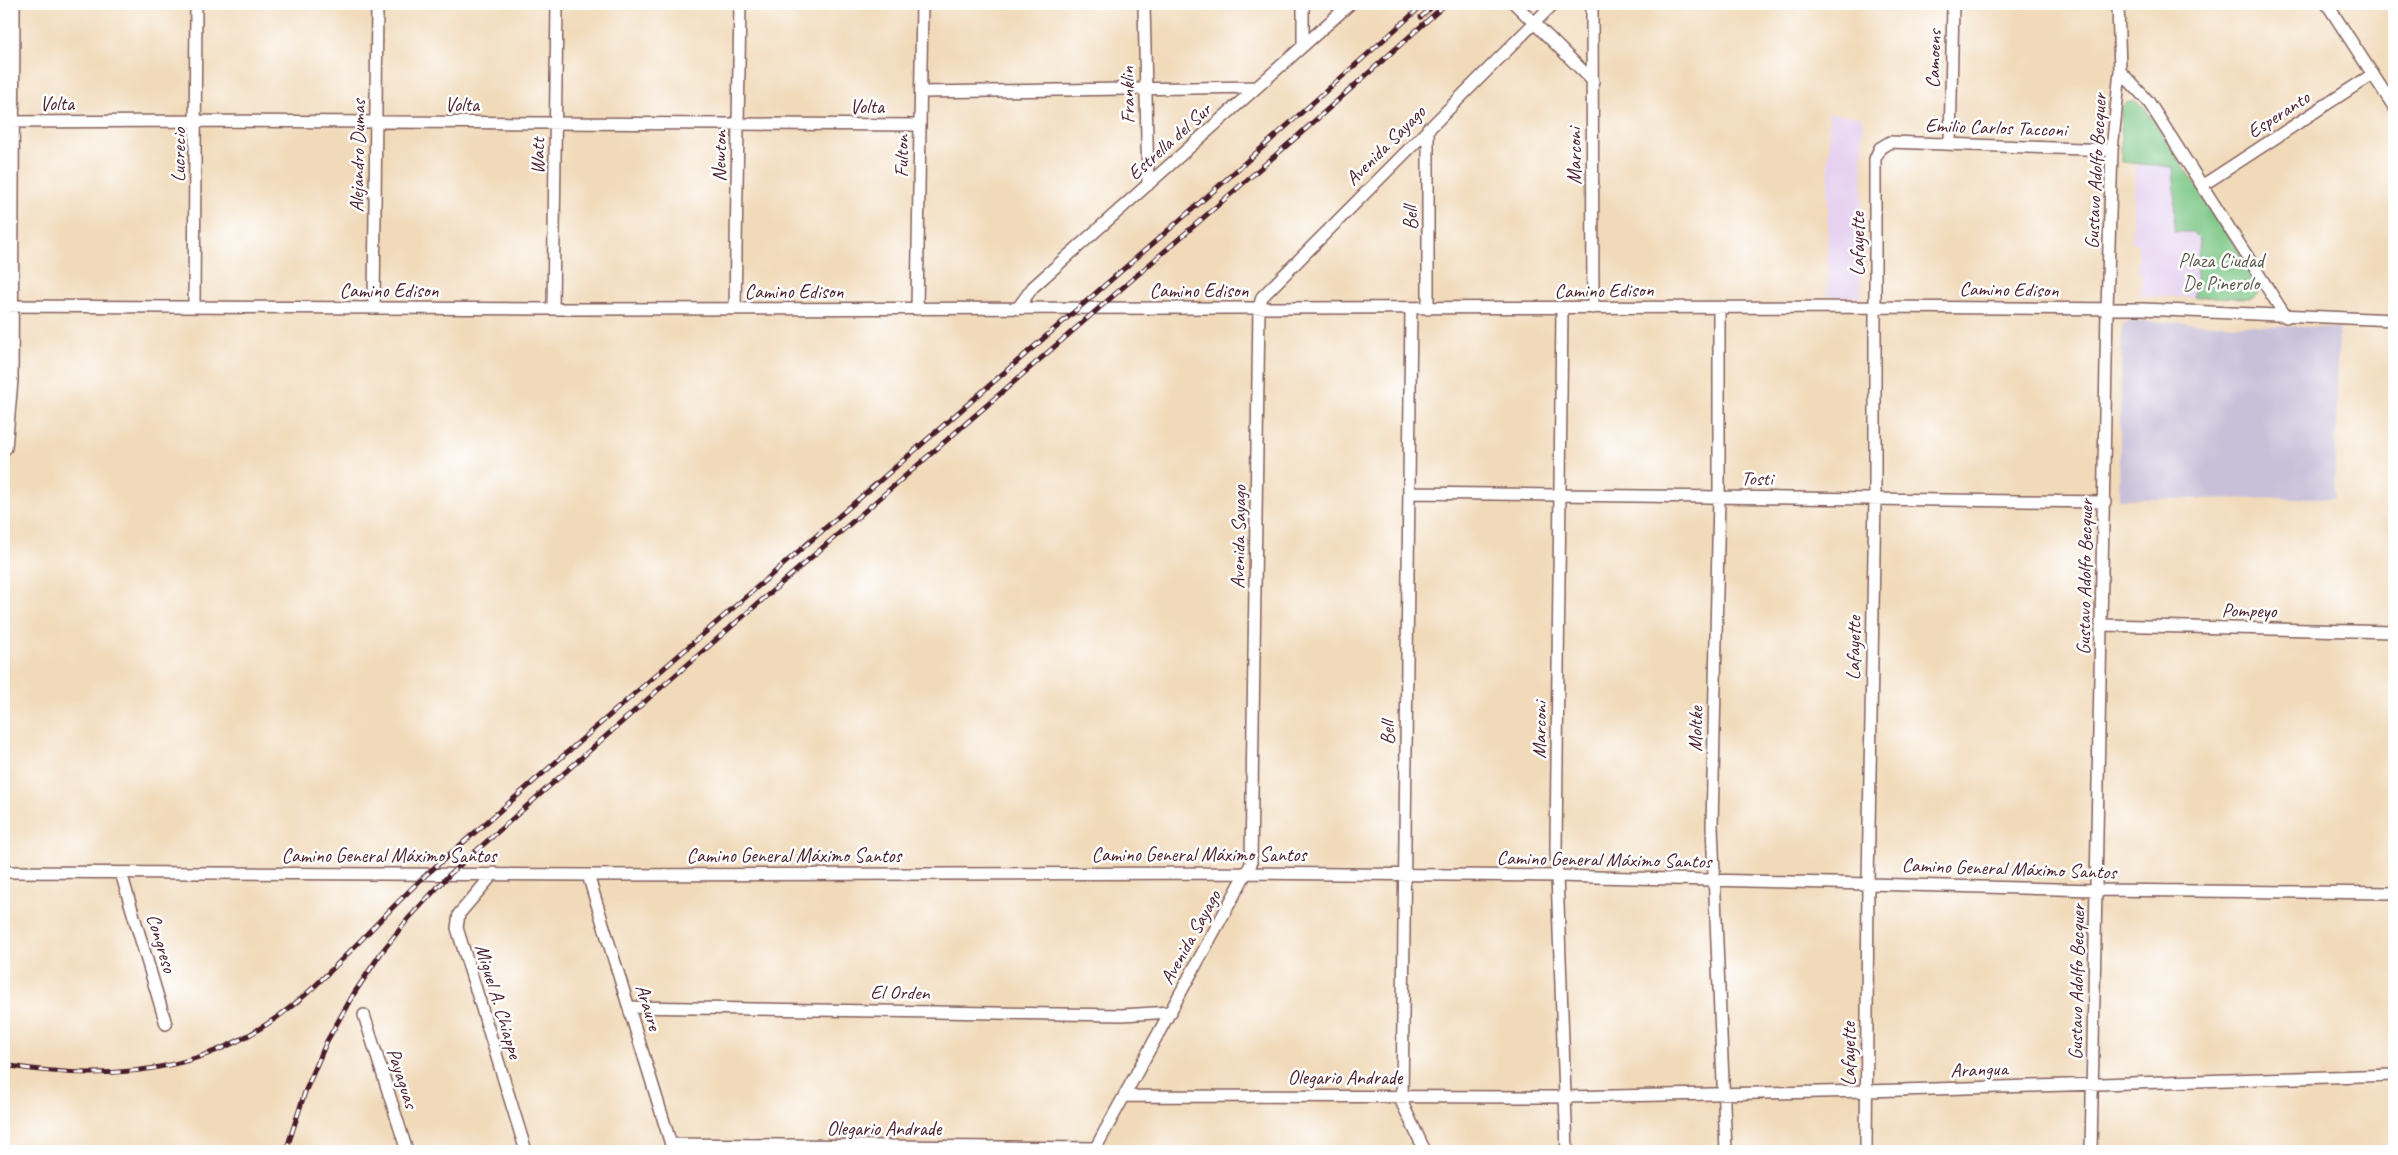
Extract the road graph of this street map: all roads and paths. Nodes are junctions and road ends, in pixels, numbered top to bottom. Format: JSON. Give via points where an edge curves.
{"nodes":[{"id":1,"x":14,"y":4,"type":"edge"},
{"id":2,"x":196,"y":4,"type":"edge"},
{"id":3,"x":377,"y":4,"type":"edge"},
{"id":4,"x":557,"y":4,"type":"edge"},
{"id":5,"x":740,"y":4,"type":"edge"},
{"id":6,"x":922,"y":4,"type":"edge"},
{"id":7,"x":1144,"y":4,"type":"edge"},
{"id":8,"x":1303,"y":4,"type":"edge"},
{"id":9,"x":1350,"y":4,"type":"edge"},
{"id":10,"x":1515,"y":4,"type":"edge"},
{"id":11,"x":1553,"y":4,"type":"edge"},
{"id":12,"x":1592,"y":4,"type":"edge"},
{"id":13,"x":1953,"y":4,"type":"edge"},
{"id":14,"x":2118,"y":4,"type":"edge"},
{"id":15,"x":2327,"y":4,"type":"edge"},
{"id":16,"x":1534,"y":22,"type":"junction"},
{"id":17,"x":1303,"y":45,"type":"junction"},
{"id":18,"x":2120,"y":72,"type":"junction"},
{"id":19,"x":2373,"y":74,"type":"junction"},
{"id":20,"x":1593,"y":81,"type":"junction"},
{"id":21,"x":1145,"y":87,"type":"junction"},
{"id":22,"x":1257,"y":87,"type":"junction"},
{"id":23,"x":921,"y":92,"type":"junction"},
{"id":24,"x":2394,"y":107,"type":"edge"},
{"id":25,"x":197,"y":121,"type":"junction"},
{"id":26,"x":9,"y":122,"type":"edge"},
{"id":27,"x":377,"y":122,"type":"junction"},
{"id":28,"x":556,"y":123,"type":"junction"},
{"id":29,"x":738,"y":125,"type":"junction"},
{"id":30,"x":920,"y":125,"type":"junction"},
{"id":31,"x":1428,"y":128,"type":"junction"},
{"id":32,"x":1950,"y":144,"type":"junction"},
{"id":33,"x":1880,"y":148,"type":"joint"},
{"id":34,"x":2112,"y":150,"type":"junction"},
{"id":35,"x":1148,"y":185,"type":"junction"},
{"id":36,"x":2203,"y":185,"type":"junction"},
{"id":37,"x":8,"y":306,"type":"edge"},
{"id":38,"x":194,"y":307,"type":"junction"},
{"id":39,"x":1876,"y":307,"type":"junction"},
{"id":40,"x":374,"y":308,"type":"junction"},
{"id":41,"x":1259,"y":308,"type":"junction"},
{"id":42,"x":1593,"y":308,"type":"junction"},
{"id":43,"x":1719,"y":308,"type":"junction"},
{"id":44,"x":553,"y":309,"type":"junction"},
{"id":45,"x":735,"y":309,"type":"junction"},
{"id":46,"x":917,"y":309,"type":"junction"},
{"id":47,"x":1017,"y":309,"type":"junction"},
{"id":48,"x":1411,"y":309,"type":"junction"},
{"id":49,"x":1428,"y":309,"type":"junction"},
{"id":50,"x":1562,"y":309,"type":"junction"},
{"id":51,"x":2107,"y":309,"type":"junction"},
{"id":52,"x":2286,"y":317,"type":"junction"},
{"id":53,"x":2394,"y":320,"type":"edge"},
{"id":54,"x":6,"y":448,"type":"dead end"},
{"id":55,"x":1409,"y":493,"type":"junction"},
{"id":56,"x":1561,"y":494,"type":"junction"},
{"id":57,"x":1718,"y":496,"type":"junction"},
{"id":58,"x":1875,"y":498,"type":"junction"},
{"id":59,"x":2105,"y":502,"type":"junction"},
{"id":60,"x":2102,"y":625,"type":"junction"},
{"id":61,"x":2394,"y":632,"type":"edge"},
{"id":62,"x":4,"y":872,"type":"edge"},
{"id":63,"x":121,"y":873,"type":"junction"},
{"id":64,"x":494,"y":873,"type":"junction"},
{"id":65,"x":1247,"y":873,"type":"junction"},
{"id":66,"x":588,"y":875,"type":"junction"},
{"id":67,"x":1405,"y":875,"type":"junction"},
{"id":68,"x":1557,"y":876,"type":"junction"},
{"id":69,"x":1714,"y":879,"type":"junction"},
{"id":70,"x":1868,"y":883,"type":"junction"},
{"id":71,"x":2096,"y":890,"type":"junction"},
{"id":72,"x":2394,"y":893,"type":"edge"},
{"id":73,"x":630,"y":1007,"type":"junction"},
{"id":74,"x":1171,"y":1012,"type":"junction"},
{"id":75,"x":364,"y":1015,"type":"dead end"},
{"id":76,"x":166,"y":1024,"type":"dead end"},
{"id":77,"x":2394,"y":1075,"type":"edge"},
{"id":78,"x":2092,"y":1084,"type":"junction"},
{"id":79,"x":1867,"y":1091,"type":"junction"},
{"id":80,"x":1723,"y":1092,"type":"junction"},
{"id":81,"x":1126,"y":1096,"type":"junction"},
{"id":82,"x":1402,"y":1096,"type":"junction"},
{"id":83,"x":1564,"y":1097,"type":"junction"},
{"id":84,"x":672,"y":1148,"type":"edge"},
{"id":85,"x":853,"y":1149,"type":"edge"},
{"id":86,"x":1095,"y":1150,"type":"edge"},
{"id":87,"x":407,"y":1151,"type":"edge"},
{"id":88,"x":526,"y":1151,"type":"edge"},
{"id":89,"x":1425,"y":1151,"type":"edge"},
{"id":90,"x":1567,"y":1151,"type":"edge"},
{"id":91,"x":1726,"y":1151,"type":"edge"},
{"id":92,"x":1866,"y":1151,"type":"edge"},
{"id":93,"x":2091,"y":1151,"type":"edge"}],
"edges":[{"from":1,"to":26,"type":"street"},
{"from":2,"to":25,"type":"street","name":"Lucrecio"},
{"from":3,"to":27,"type":"street","name":"Alejandro Dumas"},
{"from":4,"to":28,"type":"street","name":"Watt"},
{"from":5,"to":29,"type":"street","name":"Newton"},
{"from":6,"to":23,"type":"street","name":"Fulton"},
{"from":7,"to":21,"type":"street","name":"Franklin"},
{"from":8,"to":17,"type":"street"},
{"from":9,"to":17,"type":"street","name":"Estrella del Sur"},
{"from":10,"to":16,"type":"street"},
{"from":11,"to":16,"type":"street","name":"Avenida Sayago"},
{"from":12,"to":20,"type":"street","name":"Marconi"},
{"from":13,"to":32,"type":"street","name":"Camoens"},
{"from":14,"to":18,"type":"street","name":"Gustavo Adolfo Becquer"},
{"from":15,"to":19,"type":"street"},
{"from":16,"to":20,"type":"street"},
{"from":16,"to":31,"type":"street","name":"Avenida Sayago"},
{"from":17,"to":22,"type":"street","name":"Estrella del Sur"},
{"from":18,"to":34,"type":"street","name":"Gustavo Adolfo Becquer"},
{"from":18,"to":36,"type":"street","via":[[2148,101]]},
{"from":19,"to":24,"type":"street"},
{"from":19,"to":36,"type":"street","name":"Esperanto"},
{"from":20,"to":42,"type":"street","name":"Marconi"},
{"from":21,"to":22,"type":"street"},
{"from":21,"to":23,"type":"street"},
{"from":21,"to":35,"type":"street","name":"Franklin"},
{"from":22,"to":35,"type":"street","name":"Estrella del Sur"},
{"from":23,"to":30,"type":"street","name":"Fulton"},
{"from":25,"to":26,"type":"street","name":"Volta"},
{"from":25,"to":27,"type":"street","name":"Volta"},
{"from":25,"to":38,"type":"street","name":"Lucrecio"},
{"from":26,"to":37,"type":"street"},
{"from":27,"to":28,"type":"street","name":"Volta"},
{"from":27,"to":40,"type":"street","name":"Alejandro Dumas"},
{"from":28,"to":29,"type":"street","name":"Volta"},
{"from":28,"to":44,"type":"street","name":"Watt"},
{"from":29,"to":30,"type":"street","name":"Volta"},
{"from":29,"to":45,"type":"street","name":"Newton"},
{"from":30,"to":46,"type":"street","name":"Fulton"},
{"from":31,"to":41,"type":"street","name":"Avenida Sayago","via":[[1262,297]]},
{"from":31,"to":49,"type":"street","name":"Bell"},
{"from":32,"to":33,"type":"street","name":"Emilio Carlos Tacconi","via":[[1890,142]]},
{"from":32,"to":34,"type":"street","name":"Emilio Carlos Tacconi"},
{"from":33,"to":39,"type":"street","name":"Lafayette","via":[[1875,159]]},
{"from":34,"to":51,"type":"street","name":"Gustavo Adolfo Becquer"},
{"from":35,"to":47,"type":"street","name":"Estrella del Sur","via":[[1033,287]]},
{"from":36,"to":52,"type":"street"},
{"from":37,"to":38,"type":"street","name":"Camino Edison"},
{"from":37,"to":54,"type":"street","via":[[12,380]]},
{"from":38,"to":40,"type":"street","name":"Camino Edison"},
{"from":39,"to":43,"type":"street","name":"Camino Edison"},
{"from":39,"to":51,"type":"street","name":"Camino Edison"},
{"from":39,"to":58,"type":"street","name":"Lafayette"},
{"from":40,"to":44,"type":"street","name":"Camino Edison"},
{"from":41,"to":47,"type":"street","name":"Camino Edison"},
{"from":41,"to":48,"type":"street","name":"Camino Edison"},
{"from":41,"to":65,"type":"street","name":"Avenida Sayago","via":[[1252,856]]},
{"from":42,"to":43,"type":"street","name":"Camino Edison"},
{"from":42,"to":50,"type":"street","name":"Camino Edison"},
{"from":43,"to":57,"type":"street","name":"Moltke"},
{"from":44,"to":45,"type":"street","name":"Camino Edison"},
{"from":45,"to":46,"type":"street","name":"Camino Edison"},
{"from":46,"to":47,"type":"street","name":"Camino Edison"},
{"from":48,"to":49,"type":"street","name":"Camino Edison"},
{"from":48,"to":55,"type":"street","name":"Bell"},
{"from":49,"to":50,"type":"street","name":"Camino Edison"},
{"from":50,"to":56,"type":"street","name":"Marconi"},
{"from":51,"to":52,"type":"street","name":"Camino Edison"},
{"from":51,"to":59,"type":"street","name":"Gustavo Adolfo Becquer"},
{"from":52,"to":53,"type":"street","name":"Camino Edison"},
{"from":55,"to":56,"type":"street","name":"Tosti"},
{"from":55,"to":67,"type":"street","name":"Bell"},
{"from":56,"to":57,"type":"street","name":"Tosti"},
{"from":56,"to":68,"type":"street","name":"Marconi"},
{"from":57,"to":58,"type":"street","name":"Tosti"},
{"from":57,"to":69,"type":"street","name":"Moltke","via":[[1712,827]]},
{"from":58,"to":59,"type":"street","name":"Tosti"},
{"from":58,"to":70,"type":"street","name":"Lafayette"},
{"from":59,"to":60,"type":"street","name":"Gustavo Adolfo Becquer"},
{"from":60,"to":61,"type":"street","name":"Pompeyo"},
{"from":60,"to":71,"type":"street","name":"Gustavo Adolfo Becquer"},
{"from":62,"to":63,"type":"street","name":"Camino General Máximo Santos"},
{"from":63,"to":64,"type":"street","name":"Camino General Máximo Santos"},
{"from":63,"to":76,"type":"street","name":"Congreso"},
{"from":64,"to":66,"type":"street","name":"Camino General Máximo Santos"},
{"from":64,"to":88,"type":"street","name":"Miguel A. Chiappe","via":[[465,905],[456,922]]},
{"from":65,"to":66,"type":"street","name":"Camino General Máximo Santos"},
{"from":65,"to":67,"type":"street","name":"Camino General Máximo Santos"},
{"from":65,"to":74,"type":"street","name":"Avenida Sayago"},
{"from":66,"to":73,"type":"street","name":"Araure"},
{"from":67,"to":68,"type":"street","name":"Camino General Máximo Santos"},
{"from":67,"to":82,"type":"street","name":"Bell"},
{"from":68,"to":69,"type":"street","name":"Camino General Máximo Santos"},
{"from":68,"to":83,"type":"street","name":"Marconi"},
{"from":69,"to":70,"type":"street","name":"Camino General Máximo Santos"},
{"from":69,"to":80,"type":"street","name":"Moltke"},
{"from":70,"to":71,"type":"street","name":"Camino General Máximo Santos"},
{"from":70,"to":79,"type":"street","name":"Lafayette"},
{"from":71,"to":72,"type":"street","name":"Camino General Máximo Santos"},
{"from":71,"to":78,"type":"street","name":"Gustavo Adolfo Becquer"},
{"from":73,"to":74,"type":"street","name":"El Orden","via":[[1122,1015]]},
{"from":73,"to":84,"type":"street","name":"Araure"},
{"from":74,"to":81,"type":"street","name":"Avenida Sayago"},
{"from":75,"to":87,"type":"street","name":"Payaguas"},
{"from":77,"to":78,"type":"street","name":"Arangua"},
{"from":78,"to":79,"type":"street","name":"Arangua"},
{"from":78,"to":93,"type":"street","name":"Gustavo Adolfo Becquer"},
{"from":79,"to":80,"type":"street","name":"Arangua"},
{"from":79,"to":92,"type":"street","name":"Lafayette"},
{"from":80,"to":83,"type":"street","name":"Arangua"},
{"from":80,"to":91,"type":"street","name":"Moltke"},
{"from":81,"to":82,"type":"street","name":"Olegario Andrade"},
{"from":81,"to":86,"type":"street","name":"Avenida Sayago"},
{"from":82,"to":83,"type":"street","name":"Olegario Andrade"},
{"from":82,"to":89,"type":"street","name":"Bell","via":[[1405,1113]]},
{"from":83,"to":90,"type":"street","name":"Marconi"},
{"from":84,"to":85,"type":"street","name":"Olegario Andrade"},
{"from":85,"to":86,"type":"street","name":"Olegario Andrade"}]}
